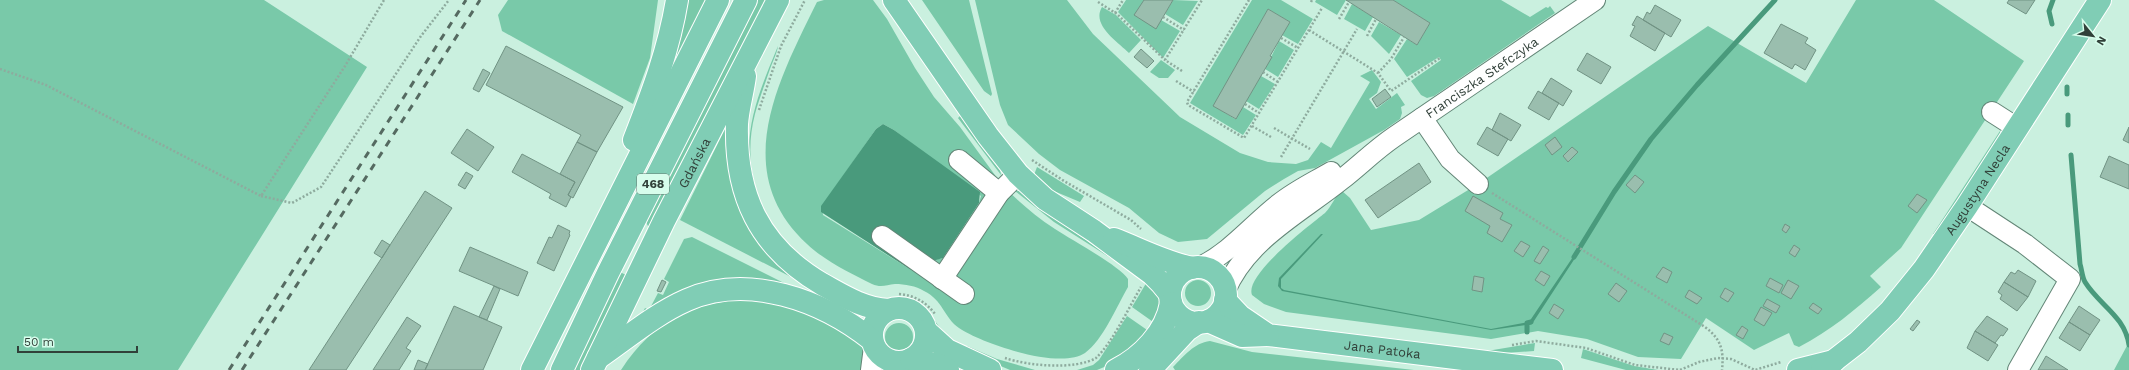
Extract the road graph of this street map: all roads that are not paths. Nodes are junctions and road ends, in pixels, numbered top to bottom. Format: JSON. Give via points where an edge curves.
{"nodes":[{"id":1,"x":677,"y":0,"type":"edge"},
{"id":2,"x":718,"y":0,"type":"edge"},
{"id":3,"x":746,"y":0,"type":"edge"},
{"id":4,"x":778,"y":0,"type":"edge"},
{"id":5,"x":894,"y":0,"type":"edge"},
{"id":6,"x":1595,"y":0,"type":"edge"},
{"id":7,"x":2100,"y":0,"type":"edge"},
{"id":8,"x":750,"y":53,"type":"junction"},
{"id":9,"x":1992,"y":112,"type":"dead end"},
{"id":10,"x":1422,"y":118,"type":"junction"},
{"id":11,"x":2017,"y":128,"type":"junction"},
{"id":12,"x":959,"y":160,"type":"dead end"},
{"id":13,"x":1024,"y":166,"type":"junction"},
{"id":14,"x":1478,"y":184,"type":"road end"},
{"id":15,"x":999,"y":193,"type":"junction"},
{"id":16,"x":1292,"y":205,"type":"junction"},
{"id":17,"x":1967,"y":206,"type":"junction"},
{"id":18,"x":604,"y":228,"type":"junction"},
{"id":19,"x":1094,"y":232,"type":"junction"},
{"id":20,"x":882,"y":236,"type":"dead end"},
{"id":21,"x":1196,"y":267,"type":"junction"},
{"id":22,"x":942,"y":279,"type":"junction"},
{"id":23,"x":964,"y":294,"type":"dead end"},
{"id":24,"x":1225,"y":295,"type":"junction"},
{"id":25,"x":1170,"y":298,"type":"junction"},
{"id":26,"x":888,"y":310,"type":"junction"},
{"id":27,"x":1204,"y":322,"type":"junction"},
{"id":28,"x":926,"y":331,"type":"junction"},
{"id":29,"x":1268,"y":334,"type":"junction"},
{"id":30,"x":873,"y":343,"type":"junction"},
{"id":31,"x":905,"y":363,"type":"edge"},
{"id":32,"x":595,"y":364,"type":"edge"},
{"id":33,"x":1791,"y":366,"type":"edge"},
{"id":34,"x":1828,"y":366,"type":"edge"},
{"id":35,"x":532,"y":370,"type":"edge"},
{"id":36,"x":562,"y":370,"type":"edge"},
{"id":37,"x":872,"y":370,"type":"edge"},
{"id":38,"x":948,"y":370,"type":"edge"},
{"id":39,"x":990,"y":370,"type":"edge"},
{"id":40,"x":1116,"y":370,"type":"edge"},
{"id":41,"x":1150,"y":370,"type":"edge"},
{"id":42,"x":1552,"y":370,"type":"edge"},
{"id":43,"x":2018,"y":370,"type":"edge"}],
"edges":[{"from":1,"to":18,"type":"main road","via":[[660,72],[621,173]]},
{"from":2,"to":18,"type":"main road"},
{"from":3,"to":36,"type":"main road","name":"Gdańska","number":"468","via":[[608,273]]},
{"from":4,"to":8,"type":"main road","name":"Gdańska","number":"468"},
{"from":5,"to":13,"type":"main road","via":[[988,136]]},
{"from":6,"to":10,"type":"street","name":"Franciszka Stefczyka"},
{"from":7,"to":11,"type":"main road","name":"Augustyna Necla"},
{"from":8,"to":26,"type":"main road","via":[[737,123],[740,174],[754,217],[764,234],[785,258],[816,280],[859,305]]},
{"from":8,"to":32,"type":"main road","name":"Gdańska","number":"468","via":[[664,221]]},
{"from":9,"to":11,"type":"street"},
{"from":10,"to":14,"type":"street","via":[[1450,159]]},
{"from":10,"to":16,"type":"street","name":"Franciszka Stefczyka","via":[[1370,155],[1336,169]]},
{"from":11,"to":17,"type":"main road","name":"Augustyna Necla"},
{"from":12,"to":15,"type":"street"},
{"from":13,"to":15,"type":"street"},
{"from":13,"to":19,"type":"main road","via":[[1045,199]]},
{"from":15,"to":22,"type":"street"},
{"from":16,"to":21,"type":"street","name":"Franciszka Stefczyka","via":[[1257,222],[1228,251]]},
{"from":16,"to":24,"type":"street","name":"Franciszka Stefczyka","via":[[1240,263]]},
{"from":17,"to":34,"type":"main road","name":"Augustyna Necla","via":[[1924,269],[1890,311]]},
{"from":17,"to":43,"type":"street","via":[[2025,244],[2070,280]]},
{"from":18,"to":35,"type":"main road"},
{"from":19,"to":21,"type":"main road","via":[[1145,250],[1161,259]]},
{"from":19,"to":25,"type":"main road","via":[[1152,274],[1162,283]]},
{"from":20,"to":22,"type":"street"},
{"from":21,"to":24,"type":"main road","via":[[1217,274]]},
{"from":21,"to":25,"type":"main road","via":[[1176,277]]},
{"from":22,"to":23,"type":"street"},
{"from":24,"to":27,"type":"main road","via":[[1216,316]]},
{"from":24,"to":29,"type":"main road","name":"Jana Patoka","via":[[1240,316]]},
{"from":25,"to":27,"type":"main road","via":[[1175,311],[1182,318]]},
{"from":25,"to":40,"type":"main road","via":[[1169,317],[1156,336],[1134,358]]},
{"from":26,"to":28,"type":"main road","via":[[900,308],[912,312],[921,320]]},
{"from":26,"to":30,"type":"main road","via":[[874,325]]},
{"from":27,"to":29,"type":"main road","via":[[1242,336]]},
{"from":27,"to":41,"type":"main road","via":[[1187,330]]},
{"from":28,"to":31,"type":"main road","via":[[921,351]]},
{"from":28,"to":39,"type":"main road","via":[[947,350]]},
{"from":29,"to":42,"type":"main road","name":"Jana Patoka"},
{"from":30,"to":31,"type":"main road","via":[[880,356],[890,361]]},
{"from":30,"to":32,"type":"main road","via":[[850,324],[793,298],[759,290],[735,289],[718,291],[689,300],[666,311]]},
{"from":30,"to":37,"type":"street"},
{"from":31,"to":38,"type":"main road","via":[[939,365]]},
{"from":33,"to":34,"type":"main road","name":"Augustyna Necla"}]}
